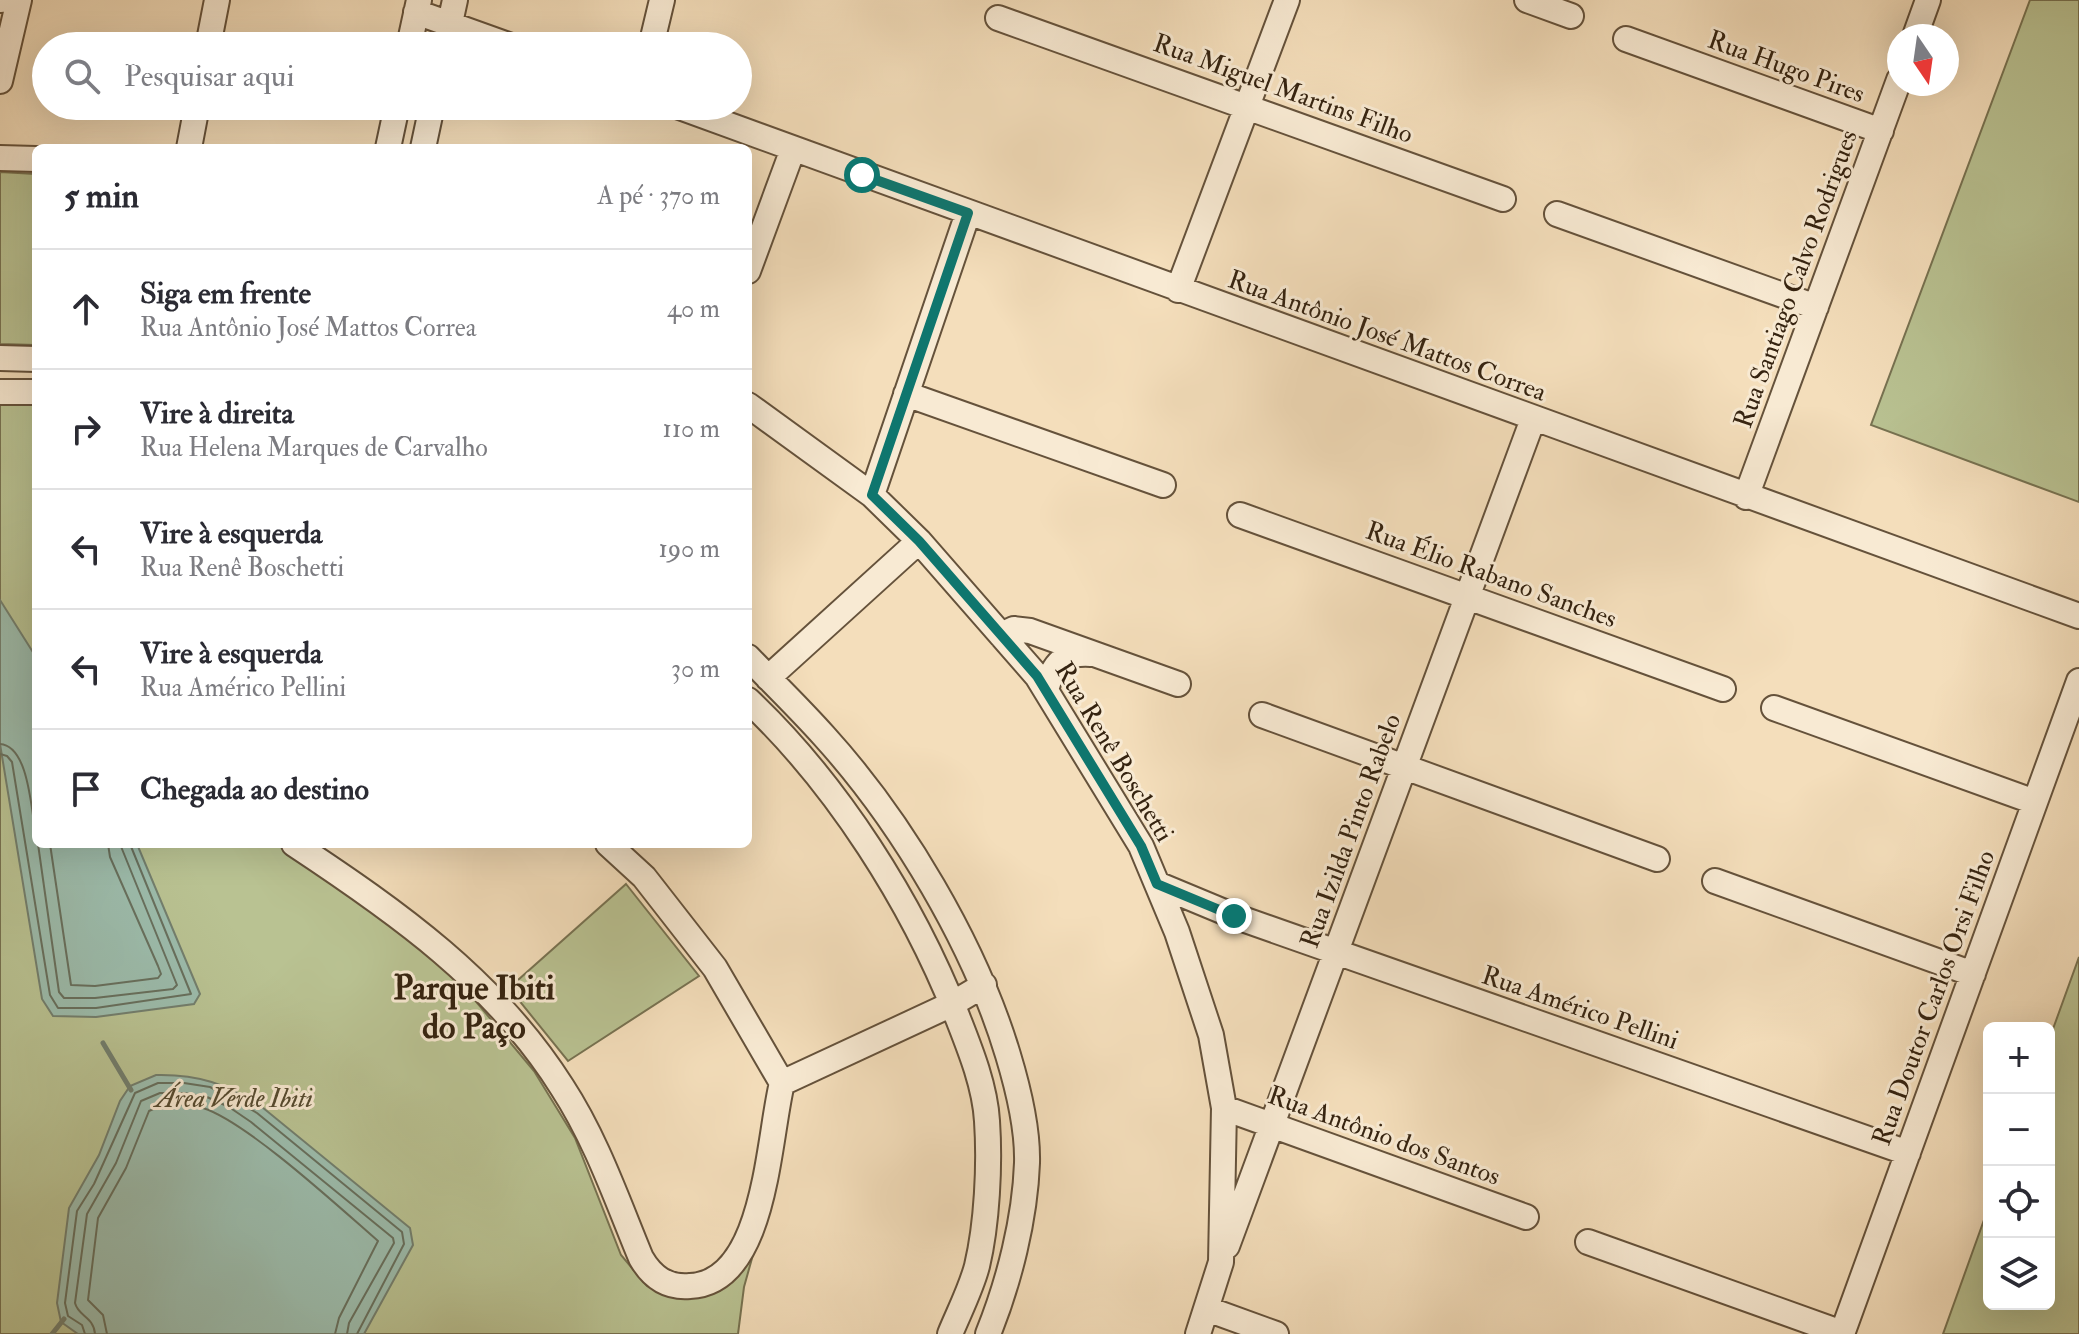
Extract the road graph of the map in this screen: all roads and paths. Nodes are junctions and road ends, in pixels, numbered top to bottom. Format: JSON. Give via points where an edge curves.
{"nodes":[{"id":1,"x":19,"y":0,"type":"edge"},
{"id":2,"x":217,"y":0,"type":"edge"},
{"id":3,"x":455,"y":0,"type":"edge"},
{"id":4,"x":662,"y":0,"type":"edge"},
{"id":5,"x":1287,"y":0,"type":"edge"},
{"id":6,"x":1527,"y":0,"type":"edge"},
{"id":7,"x":1928,"y":0,"type":"edge"},
{"id":8,"x":417,"y":6,"type":"edge"},
{"id":9,"x":1571,"y":16,"type":"dead end"},
{"id":10,"x":998,"y":18,"type":"dead end"},
{"id":11,"x":6,"y":21,"type":"edge"},
{"id":12,"x":1919,"y":24,"type":"edge"},
{"id":13,"x":211,"y":32,"type":"edge"},
{"id":14,"x":412,"y":32,"type":"edge"},
{"id":15,"x":445,"y":32,"type":"edge"},
{"id":16,"x":449,"y":32,"type":"edge"},
{"id":17,"x":654,"y":32,"type":"edge"},
{"id":18,"x":1626,"y":39,"type":"dead end"},
{"id":19,"x":0,"y":81,"type":"edge"},
{"id":20,"x":1893,"y":96,"type":"edge"},
{"id":21,"x":1248,"y":105,"type":"junction"},
{"id":22,"x":194,"y":120,"type":"edge"},
{"id":23,"x":394,"y":120,"type":"edge"},
{"id":24,"x":429,"y":120,"type":"edge"},
{"id":25,"x":715,"y":120,"type":"edge"},
{"id":26,"x":1881,"y":131,"type":"junction"},
{"id":27,"x":190,"y":144,"type":"edge"},
{"id":28,"x":389,"y":144,"type":"edge"},
{"id":29,"x":424,"y":144,"type":"edge"},
{"id":30,"x":793,"y":149,"type":"junction"},
{"id":31,"x":0,"y":158,"type":"edge"},
{"id":32,"x":32,"y":159,"type":"edge"},
{"id":33,"x":1503,"y":199,"type":"dead end"},
{"id":34,"x":968,"y":213,"type":"junction"},
{"id":35,"x":1557,"y":214,"type":"dead end"},
{"id":36,"x":752,"y":260,"type":"edge"},
{"id":37,"x":1178,"y":290,"type":"junction"},
{"id":38,"x":1816,"y":307,"type":"junction"},
{"id":39,"x":0,"y":358,"type":"edge"},
{"id":40,"x":32,"y":359,"type":"edge"},
{"id":41,"x":0,"y":392,"type":"edge"},
{"id":42,"x":32,"y":392,"type":"edge"},
{"id":43,"x":906,"y":394,"type":"junction"},
{"id":44,"x":752,"y":408,"type":"edge"},
{"id":45,"x":1533,"y":419,"type":"junction"},
{"id":46,"x":1163,"y":485,"type":"dead end"},
{"id":47,"x":872,"y":495,"type":"junction"},
{"id":48,"x":1746,"y":497,"type":"junction"},
{"id":49,"x":1240,"y":515,"type":"dead end"},
{"id":50,"x":919,"y":541,"type":"junction"},
{"id":51,"x":1468,"y":597,"type":"junction"},
{"id":52,"x":2079,"y":616,"type":"edge"},
{"id":53,"x":1001,"y":635,"type":"junction"},
{"id":54,"x":1094,"y":654,"type":"junction"},
{"id":55,"x":752,"y":661,"type":"edge"},
{"id":56,"x":768,"y":678,"type":"junction"},
{"id":57,"x":2079,"y":681,"type":"edge"},
{"id":58,"x":1178,"y":684,"type":"dead end"},
{"id":59,"x":1723,"y":689,"type":"dead end"},
{"id":60,"x":1046,"y":690,"type":"junction"},
{"id":61,"x":752,"y":704,"type":"edge"},
{"id":62,"x":1774,"y":708,"type":"dead end"},
{"id":63,"x":1262,"y":715,"type":"dead end"},
{"id":64,"x":1404,"y":767,"type":"junction"},
{"id":65,"x":2035,"y":802,"type":"junction"},
{"id":66,"x":300,"y":848,"type":"edge"},
{"id":67,"x":612,"y":848,"type":"edge"},
{"id":68,"x":1657,"y":859,"type":"dead end"},
{"id":69,"x":1715,"y":881,"type":"dead end"},
{"id":70,"x":1157,"y":884,"type":"junction"},
{"id":71,"x":948,"y":913,"type":"junction"},
{"id":72,"x":1234,"y":916,"type":"junction"},
{"id":73,"x":918,"y":929,"type":"junction"},
{"id":74,"x":1181,"y":942,"type":"junction"},
{"id":75,"x":964,"y":945,"type":"junction"},
{"id":76,"x":1336,"y":952,"type":"junction"},
{"id":77,"x":934,"y":961,"type":"junction"},
{"id":78,"x":1973,"y":974,"type":"junction"},
{"id":79,"x":984,"y":985,"type":"junction"},
{"id":80,"x":952,"y":1004,"type":"junction"},
{"id":81,"x":782,"y":1083,"type":"junction"},
{"id":82,"x":1224,"y":1108,"type":"junction"},
{"id":83,"x":1272,"y":1125,"type":"junction"},
{"id":84,"x":1908,"y":1153,"type":"junction"},
{"id":85,"x":1526,"y":1217,"type":"dead end"},
{"id":86,"x":1588,"y":1242,"type":"dead end"},
{"id":87,"x":1221,"y":1262,"type":"junction"},
{"id":88,"x":1207,"y":1309,"type":"junction"},
{"id":89,"x":991,"y":1333,"type":"edge"},
{"id":90,"x":950,"y":1334,"type":"edge"},
{"id":91,"x":1198,"y":1334,"type":"edge"},
{"id":92,"x":1276,"y":1334,"type":"edge"},
{"id":93,"x":1842,"y":1334,"type":"edge"}],
"edges":[{"from":1,"to":11,"type":"street"},
{"from":2,"to":13,"type":"street"},
{"from":3,"to":16,"type":"street"},
{"from":4,"to":17,"type":"street"},
{"from":5,"to":21,"type":"street"},
{"from":6,"to":9,"type":"street"},
{"from":7,"to":12,"type":"street"},
{"from":8,"to":14,"type":"street"},
{"from":8,"to":15,"type":"street"},
{"from":10,"to":21,"type":"street","name":"Rua Miguel Martins Filho"},
{"from":11,"to":19,"type":"street"},
{"from":18,"to":26,"type":"street","name":"Rua Hugo Pires"},
{"from":20,"to":26,"type":"street","name":"Rua Santiago Calvo Rodrigues"},
{"from":21,"to":33,"type":"street","name":"Rua Miguel Martins Filho"},
{"from":21,"to":37,"type":"street"},
{"from":22,"to":27,"type":"street"},
{"from":23,"to":28,"type":"street"},
{"from":24,"to":29,"type":"street"},
{"from":25,"to":30,"type":"street","name":"Rua Antônio José Mattos Correa"},
{"from":26,"to":38,"type":"street","name":"Rua Santiago Calvo Rodrigues"},
{"from":30,"to":34,"type":"street","name":"Rua Antônio José Mattos Correa"},
{"from":30,"to":36,"type":"street"},
{"from":31,"to":32,"type":"street"},
{"from":34,"to":37,"type":"street","name":"Rua Antônio José Mattos Correa"},
{"from":34,"to":43,"type":"street"},
{"from":35,"to":38,"type":"street"},
{"from":37,"to":45,"type":"street","name":"Rua Antônio José Mattos Correa"},
{"from":38,"to":48,"type":"street","name":"Rua Santiago Calvo Rodrigues"},
{"from":39,"to":40,"type":"street"},
{"from":41,"to":42,"type":"street"},
{"from":43,"to":46,"type":"street"},
{"from":43,"to":47,"type":"street"},
{"from":44,"to":47,"type":"street","name":"Rua Renê Boschetti"},
{"from":45,"to":48,"type":"street","name":"Rua Antônio José Mattos Correa"},
{"from":45,"to":51,"type":"street","name":"Rua Izilda Pinto Rabelo"},
{"from":47,"to":50,"type":"street","name":"Rua Renê Boschetti"},
{"from":48,"to":52,"type":"street","name":"Rua Antônio José Mattos Correa"},
{"from":49,"to":51,"type":"street","name":"Rua Élio Rabano Sanches"},
{"from":50,"to":53,"type":"street","name":"Rua Renê Boschetti"},
{"from":50,"to":56,"type":"street"},
{"from":51,"to":59,"type":"street","name":"Rua Élio Rabano Sanches"},
{"from":51,"to":64,"type":"street","name":"Rua Izilda Pinto Rabelo"},
{"from":53,"to":54,"type":"street","via":[[1014,629],[1030,631]]},
{"from":53,"to":60,"type":"street","name":"Rua Renê Boschetti"},
{"from":54,"to":58,"type":"street"},
{"from":54,"to":60,"type":"street","via":[[1073,653],[1057,662]]},
{"from":55,"to":56,"type":"street"},
{"from":56,"to":71,"type":"street","via":[[826,738]]},
{"from":57,"to":65,"type":"street","name":"Rua Doutor Carlos Orsi Filho"},
{"from":60,"to":70,"type":"street","name":"Rua Renê Boschetti","via":[[1141,846]]},
{"from":61,"to":73,"type":"street","via":[[776,726],[861,835]]},
{"from":62,"to":65,"type":"street"},
{"from":63,"to":64,"type":"street"},
{"from":64,"to":68,"type":"street"},
{"from":64,"to":76,"type":"street","name":"Rua Izilda Pinto Rabelo"},
{"from":65,"to":78,"type":"street","name":"Rua Doutor Carlos Orsi Filho"},
{"from":66,"to":81,"type":"street","via":[[434,942],[515,1024],[563,1087],[641,1258],[658,1279],[673,1286],[712,1282],[746,1248],[757,1217]]},
{"from":67,"to":81,"type":"street","via":[[644,877],[715,968]]},
{"from":69,"to":78,"type":"street"},
{"from":70,"to":72,"type":"street","name":"Rua Américo Pellini"},
{"from":70,"to":74,"type":"street","name":"Rua Renê Boschetti"},
{"from":71,"to":73,"type":"street"},
{"from":71,"to":75,"type":"street"},
{"from":72,"to":74,"type":"street","name":"Rua Américo Pellini","via":[[1195,916],[1183,928]]},
{"from":72,"to":76,"type":"street","name":"Rua Américo Pellini"},
{"from":73,"to":77,"type":"street"},
{"from":74,"to":82,"type":"street","name":"Rua Renê Boschetti","via":[[1211,1035]]},
{"from":75,"to":77,"type":"street"},
{"from":75,"to":79,"type":"street"},
{"from":76,"to":83,"type":"street","name":"Rua Izilda Pinto Rabelo"},
{"from":76,"to":84,"type":"street","name":"Rua Américo Pellini"},
{"from":77,"to":80,"type":"street"},
{"from":78,"to":84,"type":"street","name":"Rua Doutor Carlos Orsi Filho"},
{"from":79,"to":80,"type":"street"},
{"from":79,"to":89,"type":"street","via":[[1017,1086],[1027,1162],[1008,1286]]},
{"from":80,"to":81,"type":"street"},
{"from":80,"to":90,"type":"street","via":[[987,1118],[988,1167],[977,1267]]},
{"from":82,"to":83,"type":"street","name":"Rua Antônio dos Santos"},
{"from":82,"to":87,"type":"street","name":"Rua Renê Boschetti"},
{"from":83,"to":85,"type":"street","name":"Rua Antônio dos Santos"},
{"from":83,"to":87,"type":"street","name":"Rua Izilda Pinto Rabelo"},
{"from":84,"to":93,"type":"street","name":"Rua Doutor Carlos Orsi Filho"},
{"from":86,"to":93,"type":"street"},
{"from":87,"to":88,"type":"street","name":"Rua Renê Boschetti"},
{"from":88,"to":91,"type":"street","name":"Rua Renê Boschetti"},
{"from":88,"to":92,"type":"street"}]}
